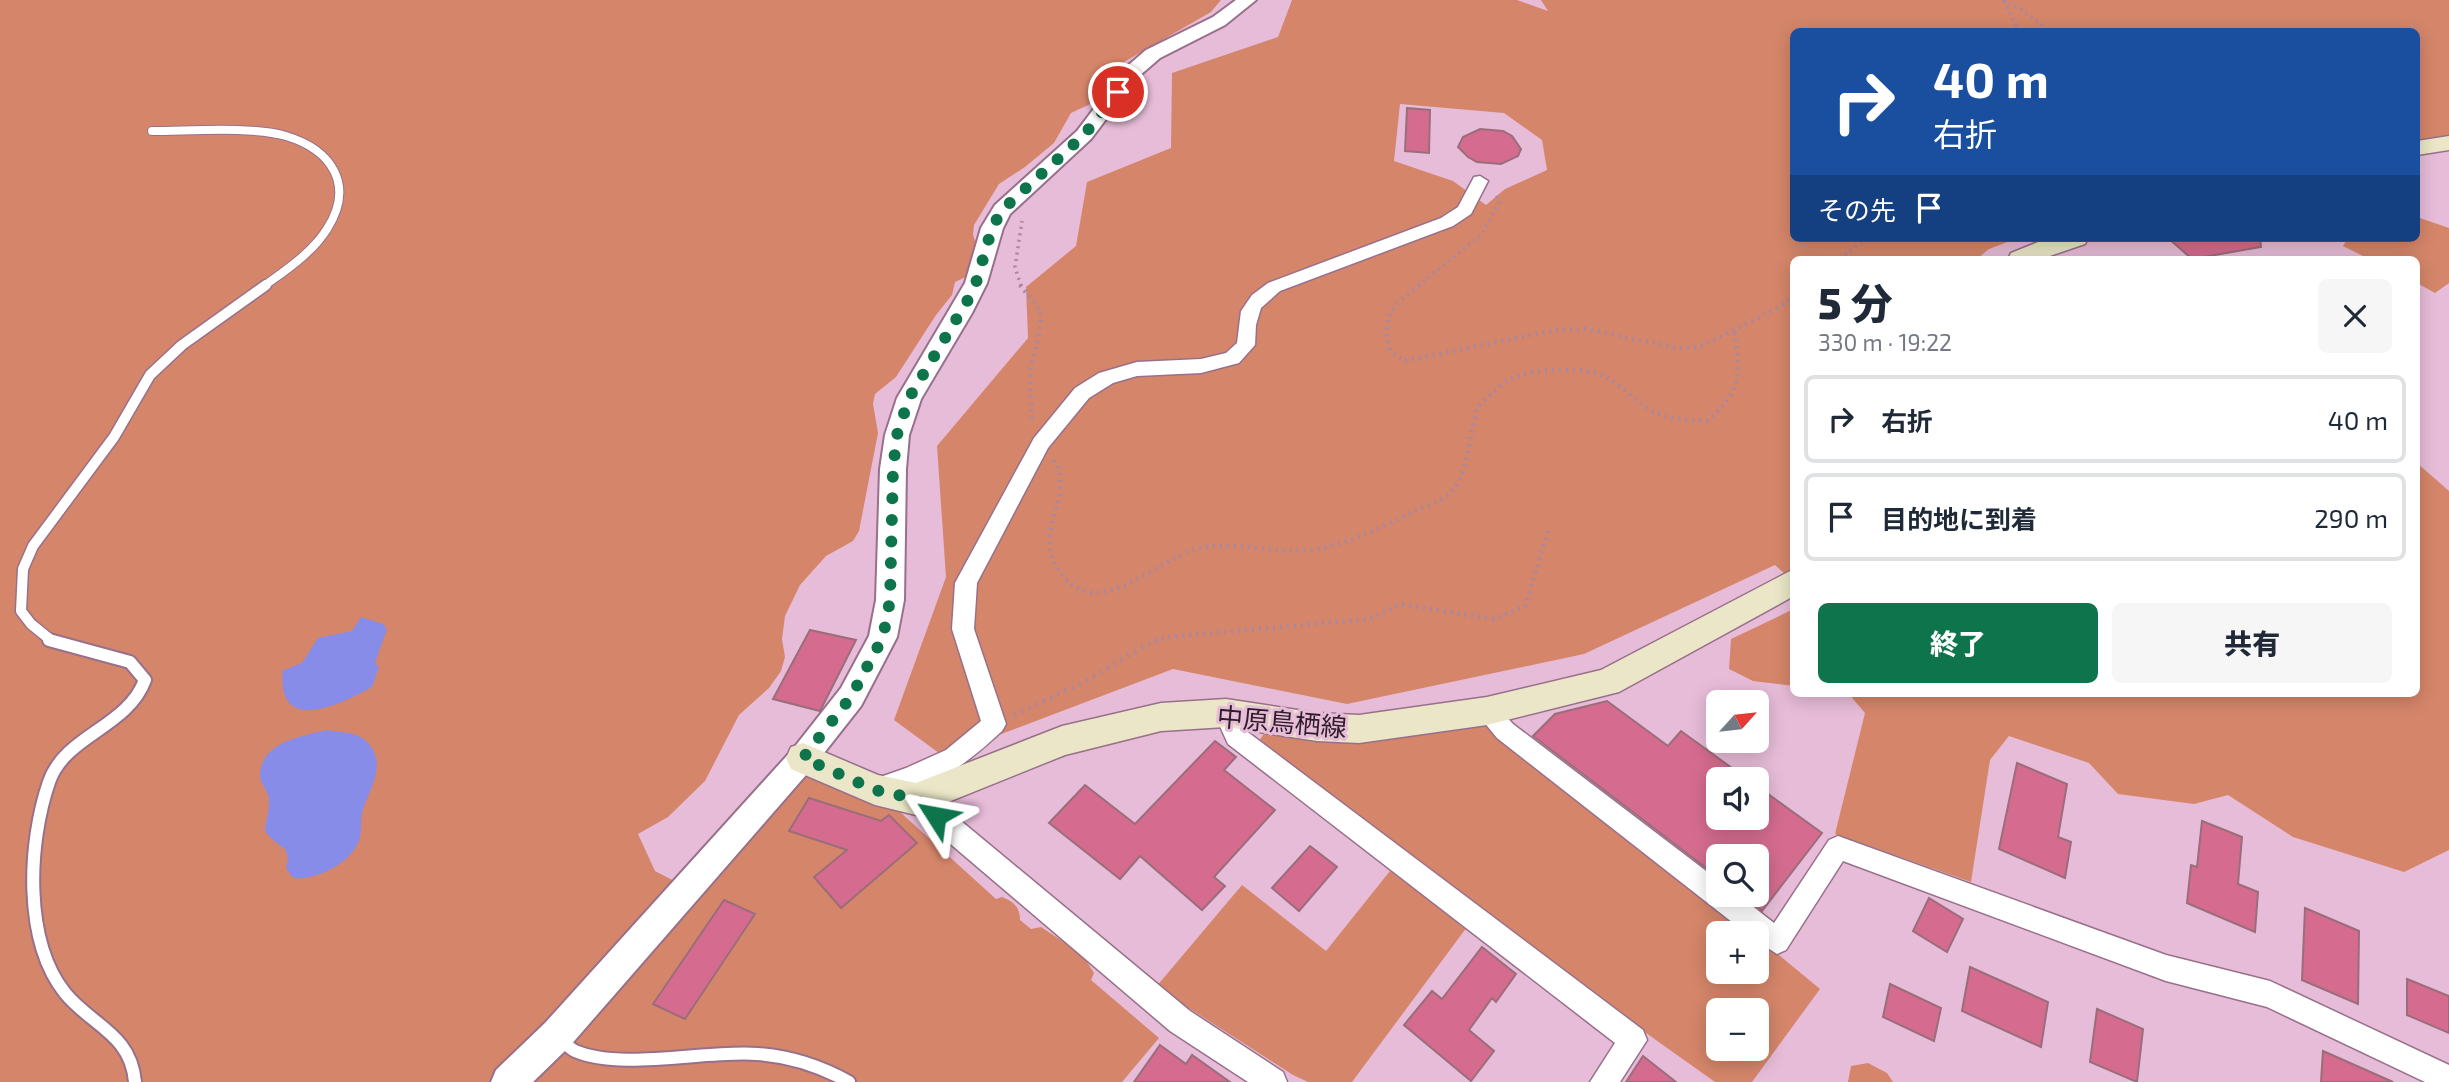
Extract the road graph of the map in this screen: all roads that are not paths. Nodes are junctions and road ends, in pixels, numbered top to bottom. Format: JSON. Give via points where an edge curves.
{"nodes":[{"id":1,"x":1247,"y":0,"type":"edge"},
{"id":2,"x":152,"y":131,"type":"dead end"},
{"id":3,"x":2449,"y":143,"type":"edge"},
{"id":4,"x":2420,"y":148,"type":"edge"},
{"id":5,"x":1480,"y":180,"type":"road end"},
{"id":6,"x":2062,"y":242,"type":"edge"},
{"id":7,"x":2026,"y":256,"type":"edge"},
{"id":8,"x":1790,"y":583,"type":"edge"},
{"id":9,"x":1487,"y":711,"type":"junction"},
{"id":10,"x":1226,"y":713,"type":"junction"},
{"id":11,"x":803,"y":758,"type":"junction"},
{"id":12,"x":875,"y":790,"type":"junction"},
{"id":13,"x":916,"y":799,"type":"junction"},
{"id":14,"x":557,"y":1035,"type":"junction"},
{"id":15,"x":2449,"y":1079,"type":"edge"},
{"id":16,"x":135,"y":1082,"type":"edge"},
{"id":17,"x":508,"y":1082,"type":"edge"},
{"id":18,"x":849,"y":1082,"type":"edge"},
{"id":19,"x":1273,"y":1082,"type":"edge"},
{"id":20,"x":1604,"y":1082,"type":"edge"}],
"edges":[{"from":1,"to":11,"type":"street","via":[[1138,66],[1084,135],[1002,210],[976,283],[909,398],[897,435],[890,600],[883,637],[851,697]]},
{"from":2,"to":16,"type":"lane","via":[[285,136],[318,150],[337,171],[340,198],[327,229],[296,263],[182,345],[150,375],[114,437],[33,545],[23,569],[21,611],[31,624],[51,641],[130,662],[145,680],[142,693],[127,709],[69,751],[55,768],[45,791],[34,878],[37,923],[48,962],[66,994],[130,1051]]},
{"from":3,"to":4,"type":"main road"},
{"from":5,"to":12,"type":"street","via":[[1465,210],[1447,222],[1274,287],[1257,298],[1246,317],[1246,345],[1232,358],[1201,366],[1137,369],[1106,378],[1082,393],[1041,443],[966,583],[963,629],[994,724],[954,758]]},
{"from":6,"to":7,"type":"main road"},
{"from":8,"to":9,"type":"main road","name":"中原鳥栖線","via":[[1608,682]]},
{"from":9,"to":10,"type":"main road","name":"中原鳥栖線","via":[[1359,729]]},
{"from":9,"to":15,"type":"street","via":[[1505,731],[1777,941],[1838,848],[2166,968],[2270,994]]},
{"from":10,"to":13,"type":"main road","name":"中原鳥栖線","via":[[1161,717],[1062,741]]},
{"from":10,"to":20,"type":"street","via":[[1236,737],[1633,1040]]},
{"from":11,"to":12,"type":"main road"},
{"from":11,"to":14,"type":"street"},
{"from":12,"to":13,"type":"main road"},
{"from":13,"to":19,"type":"street","via":[[1180,1021]]},
{"from":14,"to":17,"type":"street"},
{"from":14,"to":18,"type":"lane","via":[[574,1051],[606,1057],[742,1052],[788,1058],[827,1069]]}]}
